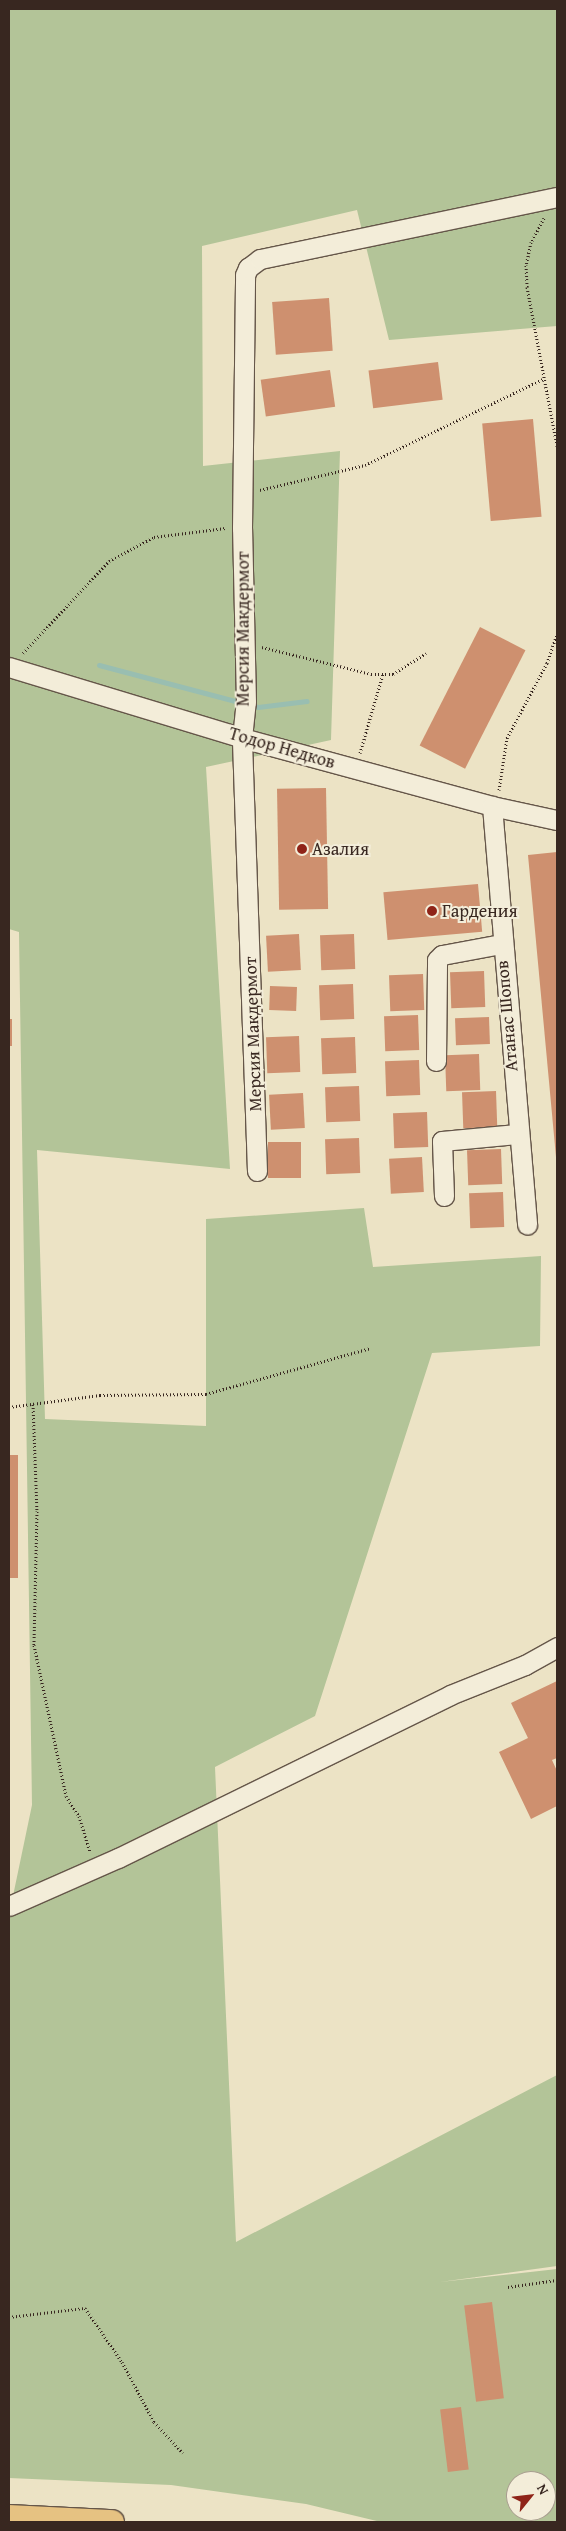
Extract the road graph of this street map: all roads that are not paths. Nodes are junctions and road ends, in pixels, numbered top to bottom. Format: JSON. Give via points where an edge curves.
{"nodes":[{"id":1,"x":554,"y":198,"type":"edge"},
{"id":2,"x":11,"y":668,"type":"edge"},
{"id":3,"x":242,"y":738,"type":"junction"},
{"id":4,"x":492,"y":806,"type":"junction"},
{"id":5,"x":557,"y":820,"type":"edge"},
{"id":6,"x":501,"y":944,"type":"junction"},
{"id":7,"x":436,"y":1061,"type":"dead end"},
{"id":8,"x":517,"y":1134,"type":"junction"},
{"id":9,"x":257,"y":1171,"type":"dead end"},
{"id":10,"x":444,"y":1196,"type":"dead end"},
{"id":11,"x":527,"y":1225,"type":"dead end"},
{"id":12,"x":557,"y":1647,"type":"edge"},
{"id":13,"x":9,"y":1906,"type":"edge"},
{"id":14,"x":9,"y":2516,"type":"edge"},
{"id":15,"x":112,"y":2522,"type":"edge"}],
"edges":[{"from":1,"to":3,"type":"street","name":"Мерсия Макдермот","via":[[260,259],[248,268],[244,284],[242,528],[246,693]]},
{"from":2,"to":3,"type":"street","name":"Тодор Недков"},
{"from":3,"to":4,"type":"street","name":"Тодор Недков"},
{"from":3,"to":9,"type":"street","name":"Мерсия Макдермот"},
{"from":4,"to":5,"type":"street","name":"Тодор Недков"},
{"from":4,"to":6,"type":"street","name":"Атанас Шопов"},
{"from":6,"to":7,"type":"street","via":[[442,955],[436,960]]},
{"from":6,"to":8,"type":"street","name":"Атанас Шопов"},
{"from":8,"to":10,"type":"street","via":[[442,1140]]},
{"from":8,"to":11,"type":"street","name":"Атанас Шопов"},
{"from":12,"to":13,"type":"street","via":[[525,1665],[450,1694]]},
{"from":14,"to":15,"type":"main road"}]}
